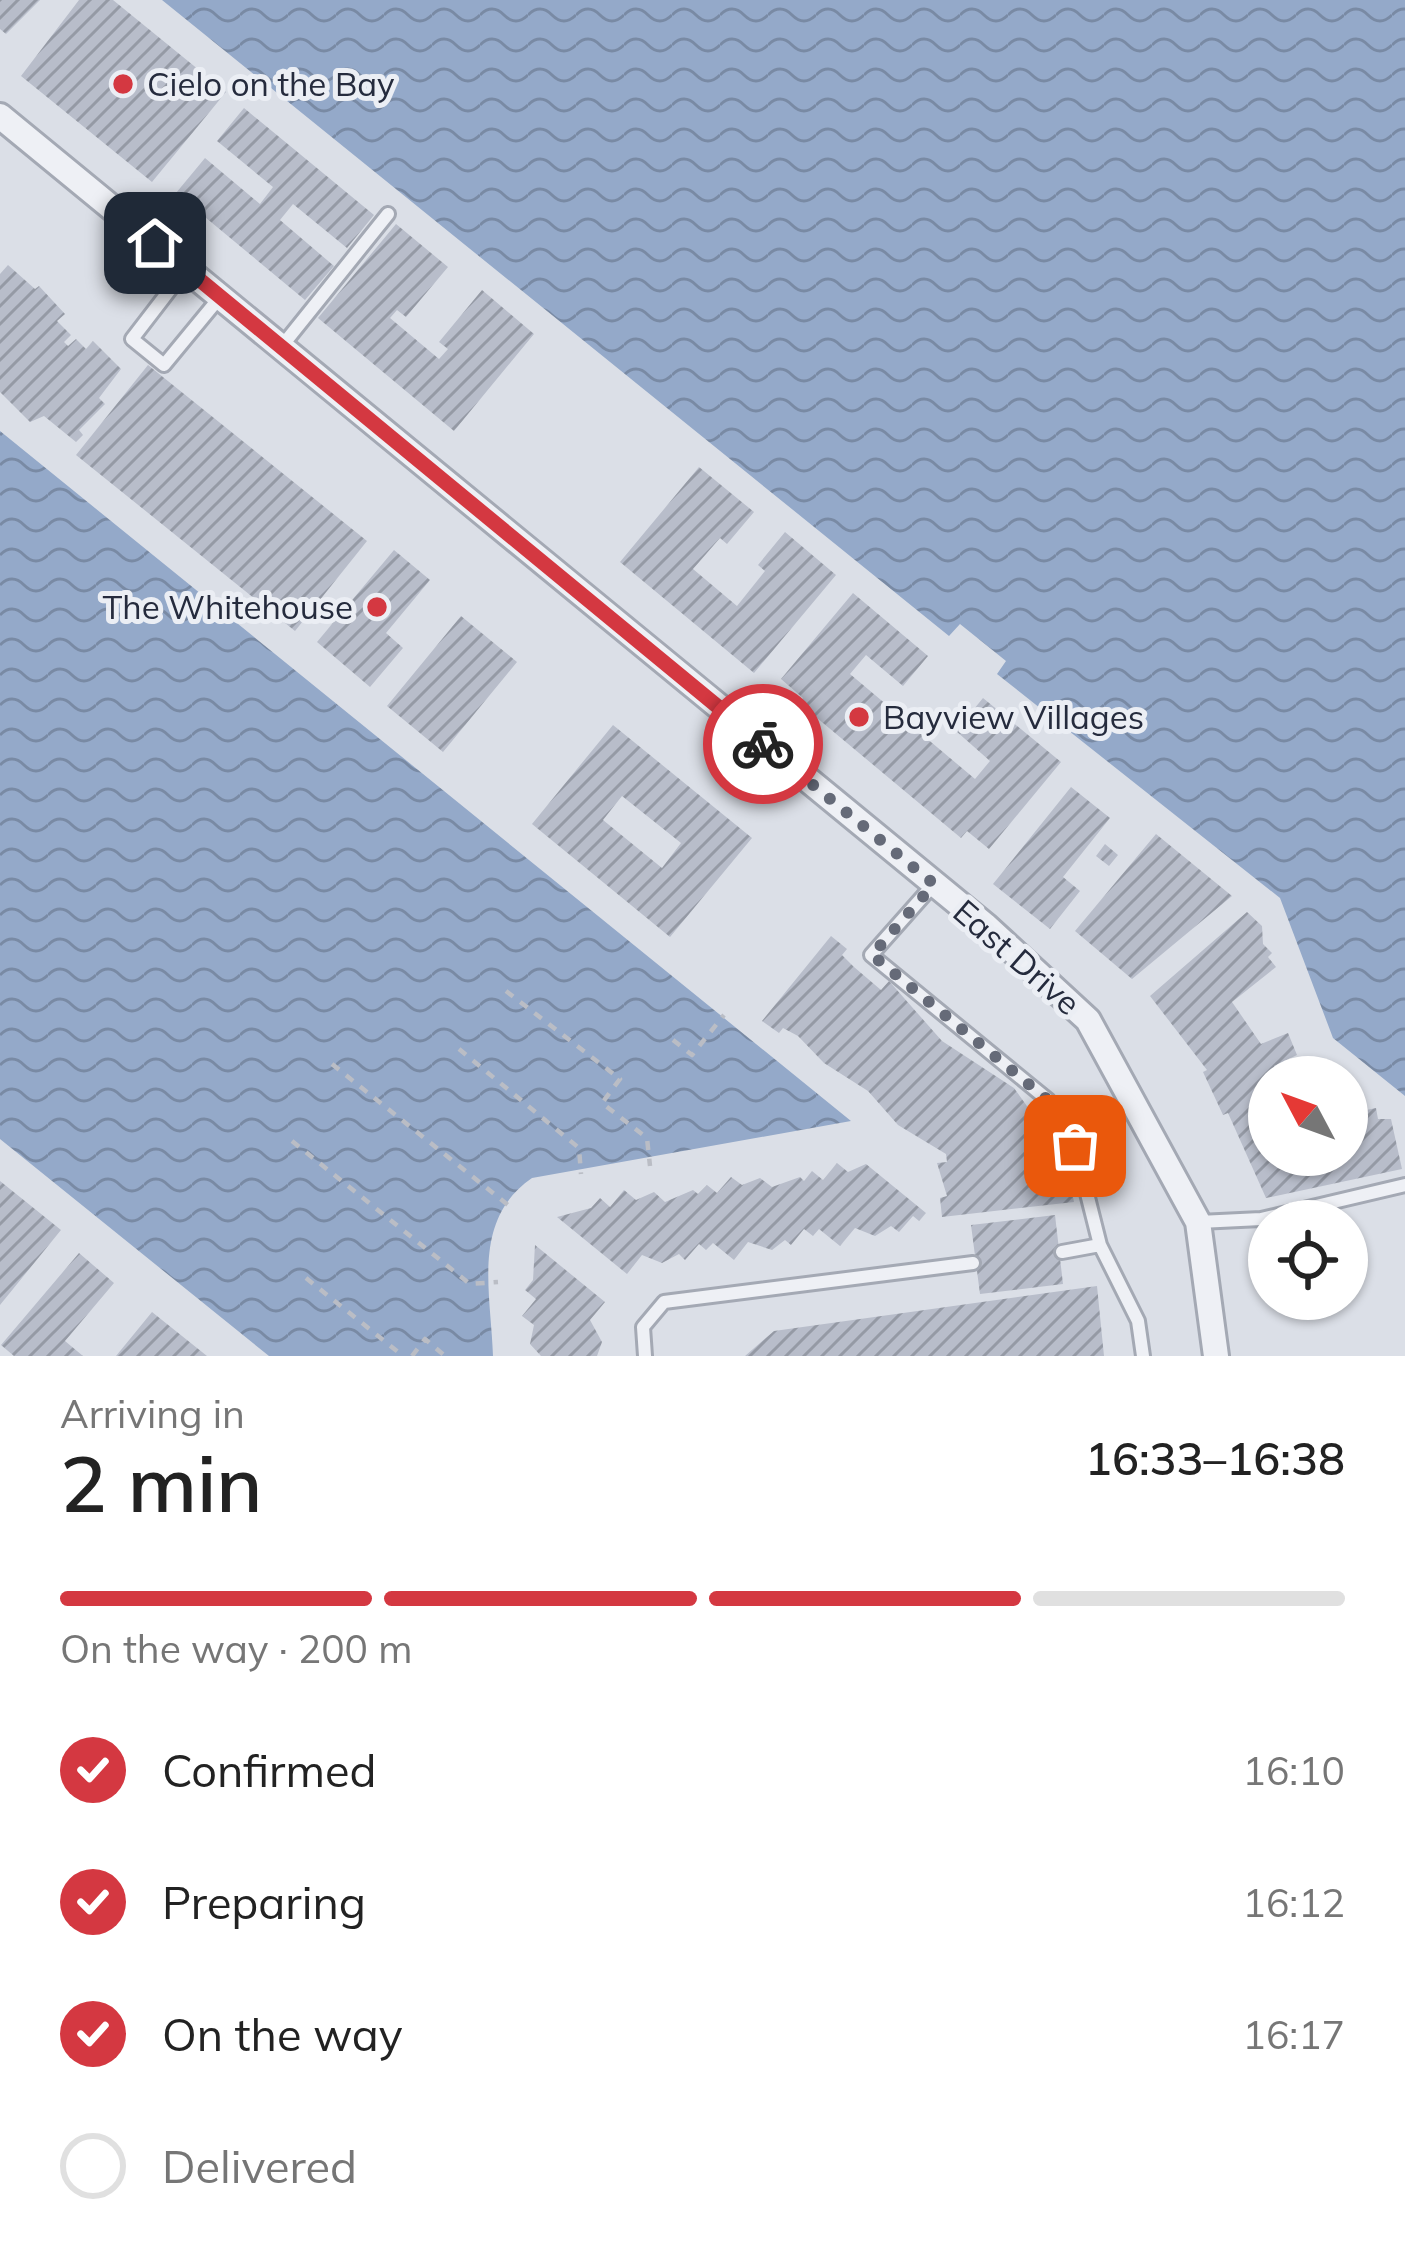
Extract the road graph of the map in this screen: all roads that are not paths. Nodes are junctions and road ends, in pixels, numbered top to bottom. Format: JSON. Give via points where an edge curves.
{"nodes":[{"id":1,"x":0,"y":116,"type":"edge"},
{"id":2,"x":388,"y":214,"type":"dead end"},
{"id":3,"x":186,"y":269,"type":"junction"},
{"id":4,"x":220,"y":297,"type":"junction"},
{"id":5,"x":281,"y":347,"type":"junction"},
{"id":6,"x":934,"y":884,"type":"junction"},
{"id":7,"x":1405,"y":1185,"type":"edge"},
{"id":8,"x":1198,"y":1222,"type":"junction"},
{"id":9,"x":1100,"y":1245,"type":"junction"},
{"id":10,"x":1062,"y":1252,"type":"dead end"},
{"id":11,"x":973,"y":1263,"type":"dead end"},
{"id":12,"x":645,"y":1356,"type":"edge"},
{"id":13,"x":1143,"y":1356,"type":"edge"},
{"id":14,"x":1216,"y":1356,"type":"edge"}],
"edges":[{"from":1,"to":3,"type":"street","name":"East Drive"},
{"from":2,"to":5,"type":"lane"},
{"from":3,"to":4,"type":"street","name":"East Drive"},
{"from":3,"to":4,"type":"lane","via":[[132,339],[164,365]]},
{"from":4,"to":5,"type":"street","name":"East Drive"},
{"from":5,"to":6,"type":"street","name":"East Drive"},
{"from":6,"to":8,"type":"street","name":"East Drive","via":[[1088,1020]]},
{"from":6,"to":9,"type":"lane","via":[[872,955],[1048,1100],[1075,1146]]},
{"from":7,"to":8,"type":"lane","via":[[1261,1220]]},
{"from":8,"to":14,"type":"street"},
{"from":9,"to":10,"type":"lane"},
{"from":9,"to":13,"type":"lane","via":[[1138,1321]]},
{"from":11,"to":12,"type":"lane","via":[[664,1302],[643,1327]]}]}
